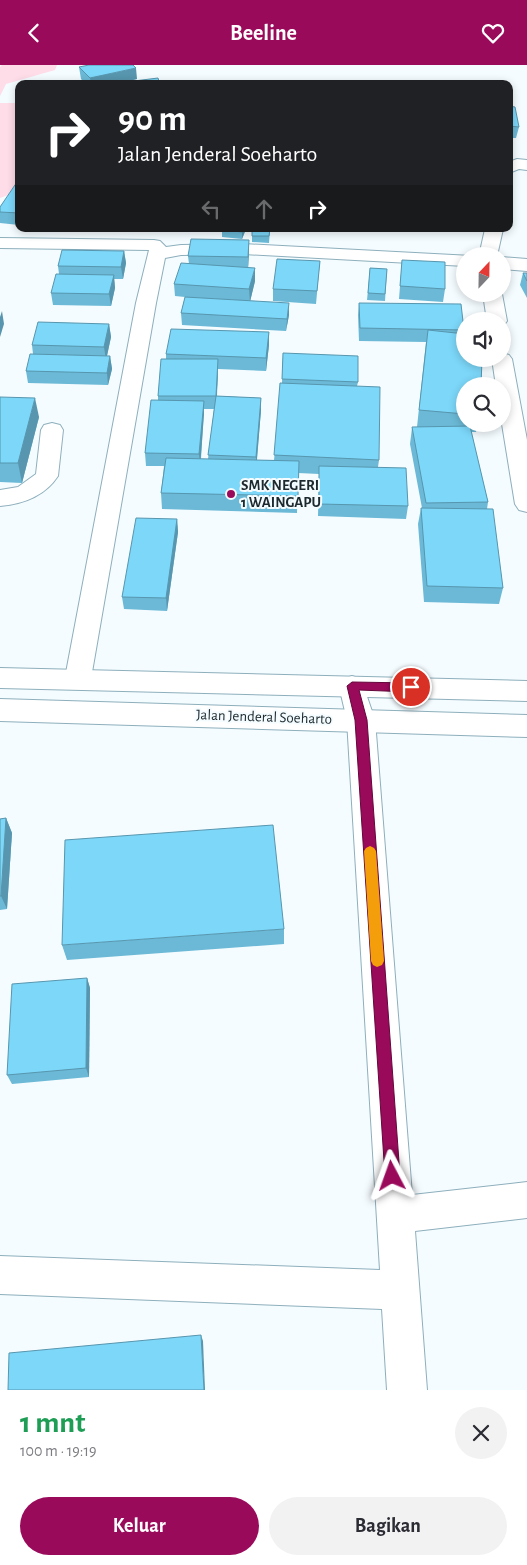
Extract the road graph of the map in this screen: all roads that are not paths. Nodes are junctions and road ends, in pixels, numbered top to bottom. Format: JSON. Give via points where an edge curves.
{"nodes":[{"id":1,"x":527,"y":165,"type":"edge"},
{"id":2,"x":513,"y":166,"type":"edge"},
{"id":3,"x":493,"y":232,"type":"edge"},
{"id":4,"x":0,"y":243,"type":"edge"},
{"id":5,"x":490,"y":247,"type":"edge"},
{"id":6,"x":157,"y":254,"type":"junction"},
{"id":7,"x":456,"y":261,"type":"edge"},
{"id":8,"x":511,"y":264,"type":"edge"},
{"id":9,"x":527,"y":265,"type":"edge"},
{"id":10,"x":503,"y":367,"type":"edge"},
{"id":11,"x":52,"y":430,"type":"dead end"},
{"id":12,"x":0,"y":498,"type":"edge"},
{"id":13,"x":527,"y":504,"type":"edge"},
{"id":14,"x":0,"y":678,"type":"edge"},
{"id":15,"x":78,"y":678,"type":"junction"},
{"id":16,"x":352,"y":686,"type":"junction"},
{"id":17,"x":527,"y":691,"type":"edge"},
{"id":18,"x":0,"y":710,"type":"edge"},
{"id":19,"x":361,"y":720,"type":"junction"},
{"id":20,"x":527,"y":726,"type":"edge"},
{"id":21,"x":527,"y":1200,"type":"edge"},
{"id":22,"x":395,"y":1215,"type":"junction"},
{"id":23,"x":0,"y":1275,"type":"edge"},
{"id":24,"x":399,"y":1290,"type":"junction"},
{"id":25,"x":407,"y":1390,"type":"edge"}],
"edges":[{"from":1,"to":2,"type":"street"},
{"from":3,"to":5,"type":"street"},
{"from":4,"to":6,"type":"street","via":[[154,245],[158,247]]},
{"from":6,"to":7,"type":"street","via":[[181,250],[244,249]]},
{"from":6,"to":15,"type":"street"},
{"from":8,"to":9,"type":"street"},
{"from":10,"to":13,"type":"street"},
{"from":11,"to":12,"type":"street","via":[[47,476],[34,489],[19,496]]},
{"from":14,"to":15,"type":"street"},
{"from":15,"to":16,"type":"street"},
{"from":16,"to":17,"type":"street"},
{"from":16,"to":19,"type":"street"},
{"from":18,"to":19,"type":"street","name":"Jalan Jenderal Soeharto"},
{"from":19,"to":20,"type":"street","name":"Jalan Jenderal Soeharto"},
{"from":19,"to":22,"type":"street"},
{"from":21,"to":22,"type":"street"},
{"from":22,"to":24,"type":"street"},
{"from":23,"to":24,"type":"street"},
{"from":24,"to":25,"type":"street"}]}
